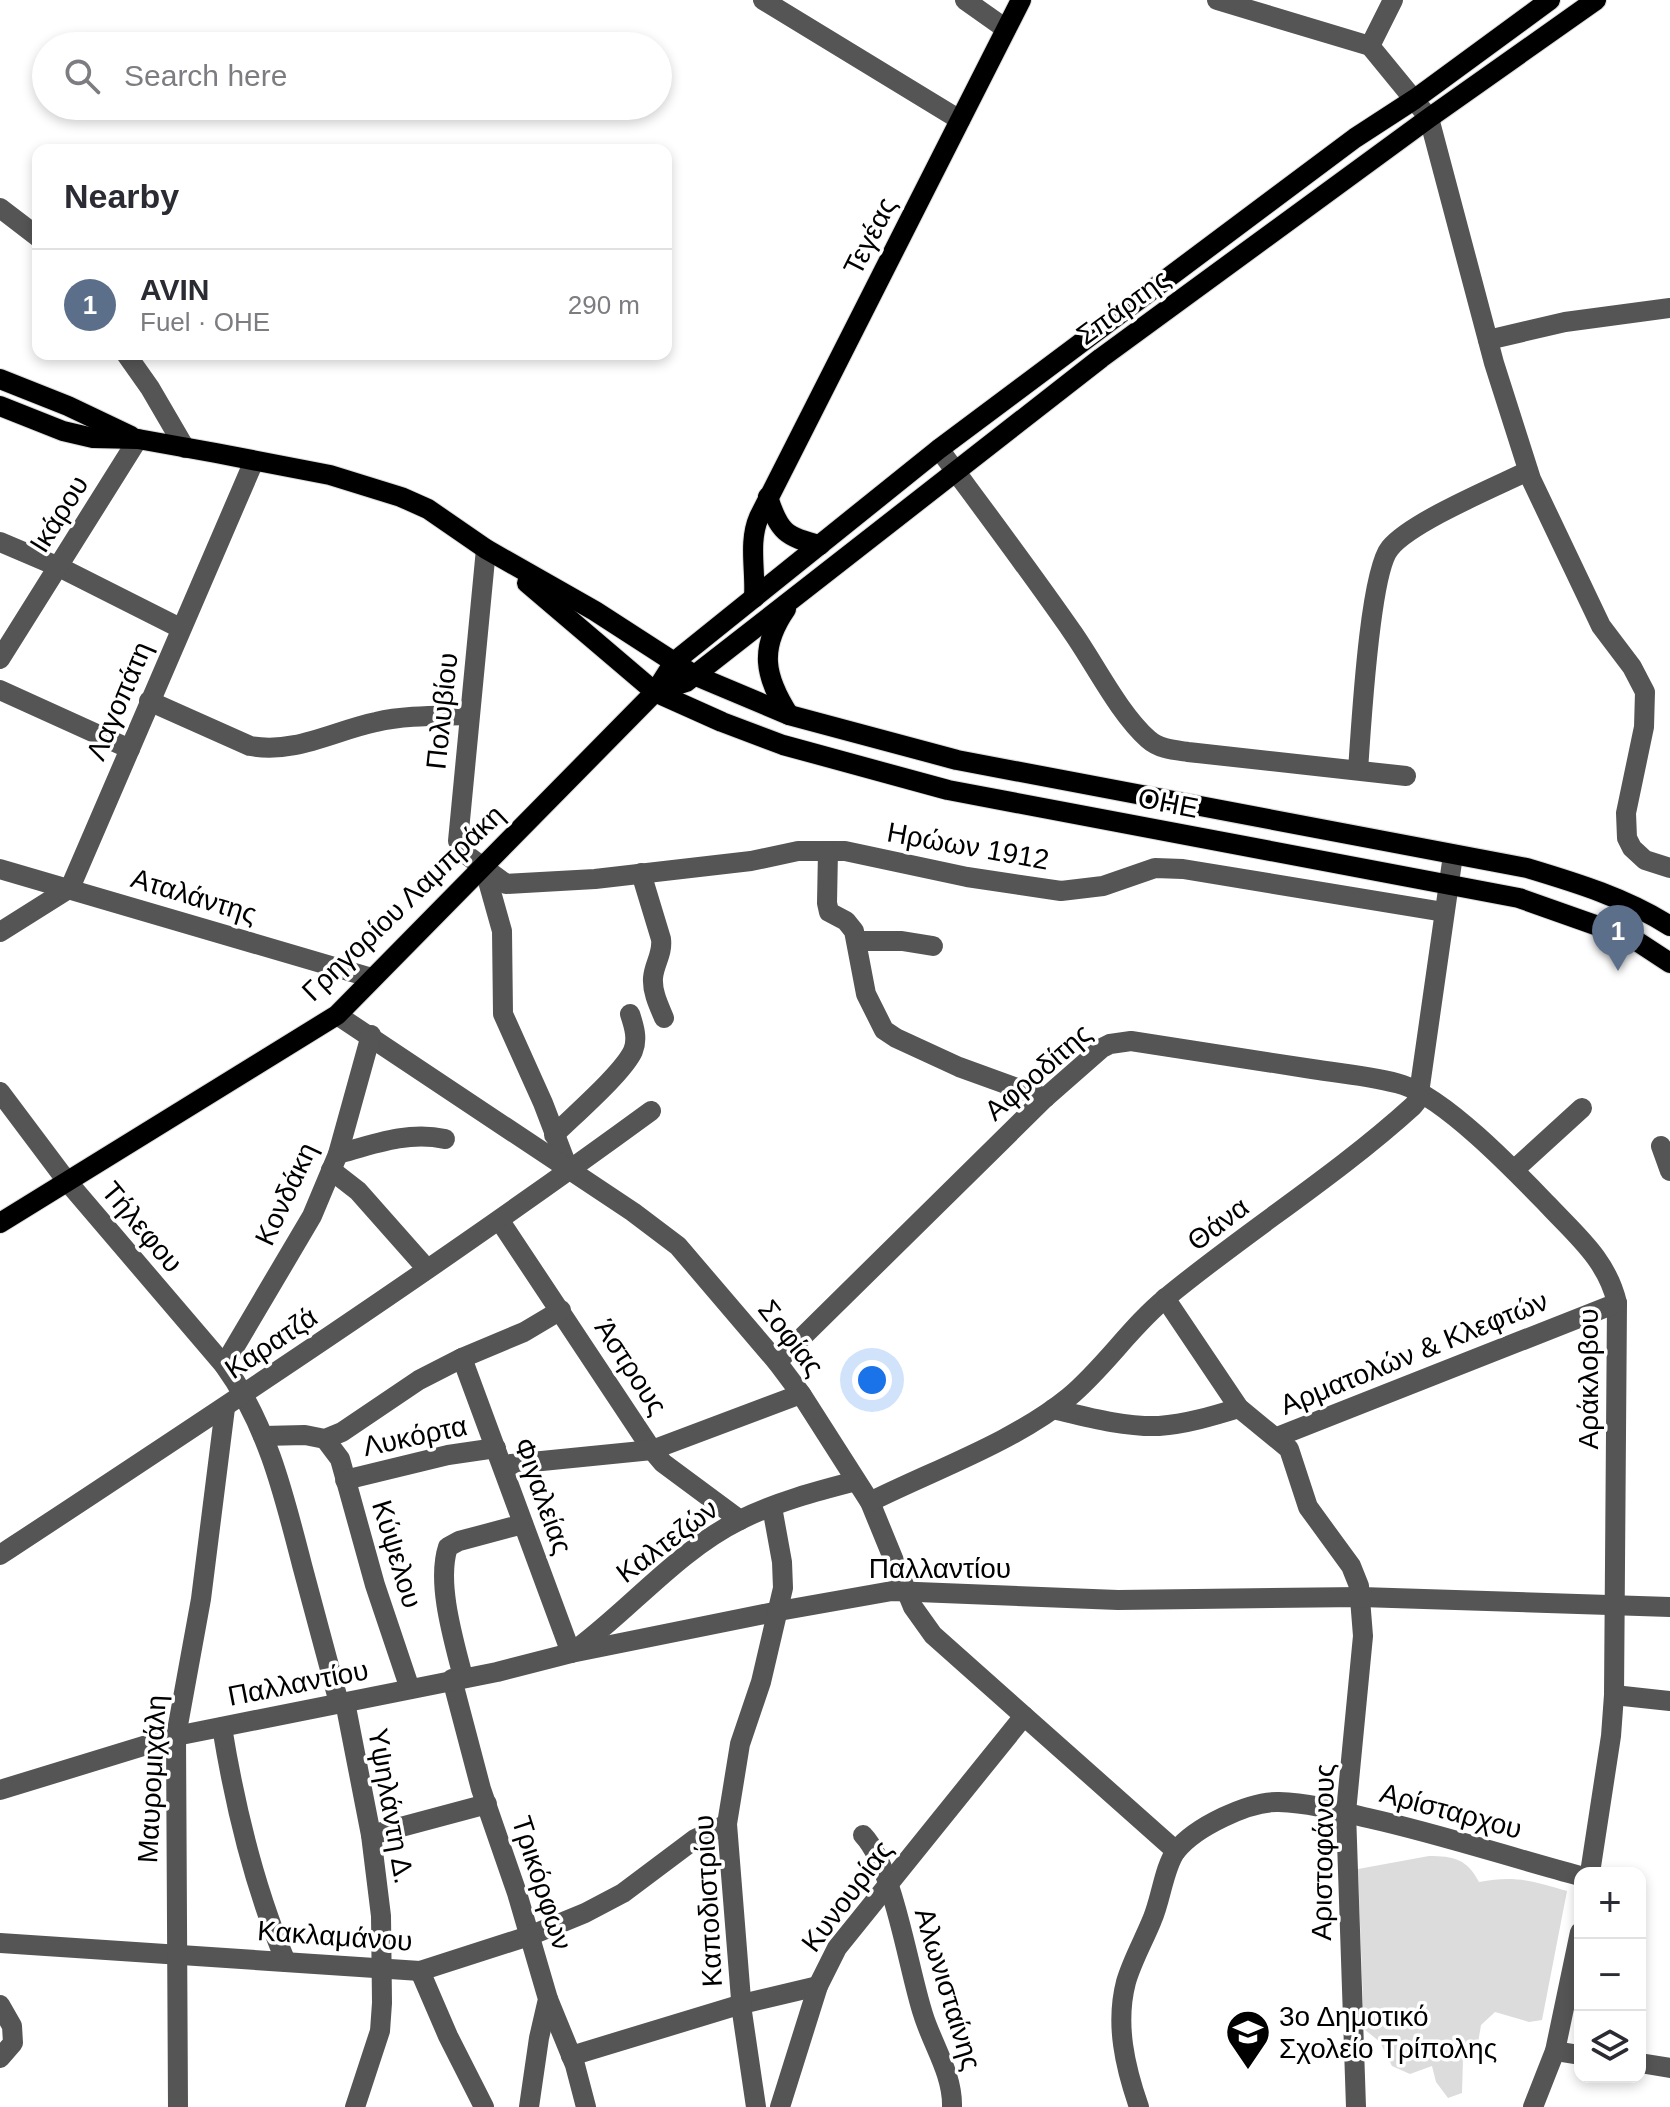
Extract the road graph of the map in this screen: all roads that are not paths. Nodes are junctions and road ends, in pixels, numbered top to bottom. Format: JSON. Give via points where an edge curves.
{"nodes":[{"id":1,"x":763,"y":0,"type":"edge"},
{"id":2,"x":965,"y":0,"type":"edge"},
{"id":3,"x":1021,"y":0,"type":"edge"},
{"id":4,"x":1217,"y":0,"type":"edge"},
{"id":5,"x":1393,"y":0,"type":"edge"},
{"id":6,"x":1550,"y":0,"type":"edge"},
{"id":7,"x":1596,"y":0,"type":"edge"},
{"id":8,"x":1006,"y":29,"type":"junction"},
{"id":9,"x":1370,"y":46,"type":"junction"},
{"id":10,"x":1415,"y":99,"type":"junction"},
{"id":11,"x":1429,"y":118,"type":"junction"},
{"id":12,"x":960,"y":120,"type":"junction"},
{"id":13,"x":0,"y":208,"type":"edge"},
{"id":14,"x":32,"y":232,"type":"edge"},
{"id":15,"x":1670,"y":308,"type":"edge"},
{"id":16,"x":1488,"y":340,"type":"junction"},
{"id":17,"x":130,"y":360,"type":"edge"},
{"id":18,"x":0,"y":379,"type":"edge"},
{"id":19,"x":0,"y":406,"type":"edge"},
{"id":20,"x":138,"y":439,"type":"junction"},
{"id":21,"x":185,"y":448,"type":"junction"},
{"id":22,"x":939,"y":449,"type":"junction"},
{"id":23,"x":254,"y":461,"type":"junction"},
{"id":24,"x":954,"y":470,"type":"junction"},
{"id":25,"x":1528,"y":471,"type":"junction"},
{"id":26,"x":768,"y":497,"type":"junction"},
{"id":27,"x":0,"y":542,"type":"edge"},
{"id":28,"x":820,"y":545,"type":"junction"},
{"id":29,"x":486,"y":549,"type":"junction"},
{"id":30,"x":59,"y":567,"type":"junction"},
{"id":31,"x":796,"y":594,"type":"junction"},
{"id":32,"x":754,"y":598,"type":"junction"},
{"id":33,"x":180,"y":628,"type":"junction"},
{"id":34,"x":0,"y":659,"type":"edge"},
{"id":35,"x":674,"y":662,"type":"junction"},
{"id":36,"x":694,"y":675,"type":"junction"},
{"id":37,"x":0,"y":690,"type":"edge"},
{"id":38,"x":655,"y":692,"type":"junction"},
{"id":39,"x":149,"y":701,"type":"junction"},
{"id":40,"x":469,"y":715,"type":"junction"},
{"id":41,"x":789,"y":715,"type":"junction"},
{"id":42,"x":130,"y":749,"type":"junction"},
{"id":43,"x":1358,"y":770,"type":"junction"},
{"id":44,"x":1406,"y":776,"type":"dead end"},
{"id":45,"x":828,"y":851,"type":"junction"},
{"id":46,"x":1453,"y":855,"type":"junction"},
{"id":47,"x":484,"y":866,"type":"junction"},
{"id":48,"x":1670,"y":868,"type":"edge"},
{"id":49,"x":0,"y":869,"type":"edge"},
{"id":50,"x":641,"y":873,"type":"junction"},
{"id":51,"x":1448,"y":885,"type":"junction"},
{"id":52,"x":70,"y":888,"type":"junction"},
{"id":53,"x":1444,"y":912,"type":"junction"},
{"id":54,"x":1670,"y":926,"type":"edge"},
{"id":55,"x":0,"y":932,"type":"edge"},
{"id":56,"x":858,"y":941,"type":"junction"},
{"id":57,"x":933,"y":946,"type":"dead end"},
{"id":58,"x":1670,"y":963,"type":"edge"},
{"id":59,"x":372,"y":978,"type":"junction"},
{"id":60,"x":630,"y":1014,"type":"dead end"},
{"id":61,"x":337,"y":1015,"type":"junction"},
{"id":62,"x":664,"y":1018,"type":"dead end"},
{"id":63,"x":371,"y":1035,"type":"junction"},
{"id":64,"x":0,"y":1092,"type":"edge"},
{"id":65,"x":1419,"y":1093,"type":"junction"},
{"id":66,"x":1045,"y":1098,"type":"junction"},
{"id":67,"x":1582,"y":1108,"type":"dead end"},
{"id":68,"x":651,"y":1111,"type":"dead end"},
{"id":69,"x":554,"y":1135,"type":"junction"},
{"id":70,"x":445,"y":1139,"type":"dead end"},
{"id":71,"x":1661,"y":1146,"type":"dead end"},
{"id":72,"x":335,"y":1162,"type":"junction"},
{"id":73,"x":1514,"y":1170,"type":"junction"},
{"id":74,"x":569,"y":1171,"type":"junction"},
{"id":75,"x":1670,"y":1171,"type":"edge"},
{"id":76,"x":66,"y":1180,"type":"junction"},
{"id":77,"x":500,"y":1221,"type":"junction"},
{"id":78,"x":0,"y":1223,"type":"edge"},
{"id":79,"x":427,"y":1269,"type":"junction"},
{"id":80,"x":1165,"y":1298,"type":"junction"},
{"id":81,"x":1617,"y":1303,"type":"junction"},
{"id":82,"x":561,"y":1310,"type":"junction"},
{"id":83,"x":462,"y":1358,"type":"junction"},
{"id":84,"x":777,"y":1362,"type":"junction"},
{"id":85,"x":224,"y":1365,"type":"junction"},
{"id":86,"x":801,"y":1394,"type":"junction"},
{"id":87,"x":245,"y":1395,"type":"junction"},
{"id":88,"x":225,"y":1408,"type":"junction"},
{"id":89,"x":1239,"y":1408,"type":"junction"},
{"id":90,"x":1053,"y":1409,"type":"junction"},
{"id":91,"x":263,"y":1436,"type":"junction"},
{"id":92,"x":1277,"y":1437,"type":"junction"},
{"id":93,"x":325,"y":1439,"type":"junction"},
{"id":94,"x":652,"y":1450,"type":"junction"},
{"id":95,"x":499,"y":1456,"type":"junction"},
{"id":96,"x":345,"y":1480,"type":"junction"},
{"id":97,"x":856,"y":1481,"type":"junction"},
{"id":98,"x":870,"y":1502,"type":"junction"},
{"id":99,"x":772,"y":1507,"type":"junction"},
{"id":100,"x":740,"y":1520,"type":"junction"},
{"id":101,"x":523,"y":1524,"type":"junction"},
{"id":102,"x":1,"y":1552,"type":"edge"},
{"id":103,"x":906,"y":1590,"type":"junction"},
{"id":104,"x":1361,"y":1597,"type":"junction"},
{"id":105,"x":1616,"y":1605,"type":"junction"},
{"id":106,"x":1670,"y":1607,"type":"edge"},
{"id":107,"x":779,"y":1611,"type":"junction"},
{"id":108,"x":571,"y":1653,"type":"junction"},
{"id":109,"x":457,"y":1678,"type":"junction"},
{"id":110,"x":410,"y":1689,"type":"junction"},
{"id":111,"x":1614,"y":1695,"type":"junction"},
{"id":112,"x":1670,"y":1701,"type":"edge"},
{"id":113,"x":342,"y":1703,"type":"junction"},
{"id":114,"x":1024,"y":1716,"type":"junction"},
{"id":115,"x":222,"y":1727,"type":"junction"},
{"id":116,"x":176,"y":1736,"type":"junction"},
{"id":117,"x":0,"y":1790,"type":"edge"},
{"id":118,"x":487,"y":1804,"type":"junction"},
{"id":119,"x":1346,"y":1812,"type":"junction"},
{"id":120,"x":727,"y":1824,"type":"junction"},
{"id":121,"x":371,"y":1835,"type":"junction"},
{"id":122,"x":863,"y":1835,"type":"dead end"},
{"id":123,"x":1176,"y":1851,"type":"junction"},
{"id":124,"x":1591,"y":1867,"type":"edge"},
{"id":125,"x":1574,"y":1874,"type":"edge"},
{"id":126,"x":888,"y":1887,"type":"junction"},
{"id":127,"x":529,"y":1936,"type":"junction"},
{"id":128,"x":1579,"y":1939,"type":"edge"},
{"id":129,"x":0,"y":1943,"type":"edge"},
{"id":130,"x":175,"y":1953,"type":"junction"},
{"id":131,"x":286,"y":1962,"type":"junction"},
{"id":132,"x":381,"y":1970,"type":"junction"},
{"id":133,"x":420,"y":1971,"type":"junction"},
{"id":134,"x":818,"y":1986,"type":"junction"},
{"id":135,"x":548,"y":1999,"type":"junction"},
{"id":136,"x":742,"y":2004,"type":"junction"},
{"id":137,"x":0,"y":2005,"type":"edge"},
{"id":138,"x":1555,"y":2051,"type":"junction"},
{"id":139,"x":1574,"y":2054,"type":"edge"},
{"id":140,"x":571,"y":2056,"type":"junction"},
{"id":141,"x":0,"y":2058,"type":"edge"},
{"id":142,"x":1646,"y":2064,"type":"edge"},
{"id":143,"x":1670,"y":2068,"type":"edge"},
{"id":144,"x":178,"y":2107,"type":"edge"},
{"id":145,"x":355,"y":2107,"type":"edge"},
{"id":146,"x":484,"y":2107,"type":"edge"},
{"id":147,"x":529,"y":2107,"type":"edge"},
{"id":148,"x":586,"y":2107,"type":"edge"},
{"id":149,"x":756,"y":2107,"type":"edge"},
{"id":150,"x":780,"y":2107,"type":"edge"},
{"id":151,"x":952,"y":2107,"type":"edge"},
{"id":152,"x":1139,"y":2107,"type":"edge"},
{"id":153,"x":1356,"y":2107,"type":"edge"},
{"id":154,"x":1533,"y":2107,"type":"edge"}],
"edges":[{"from":1,"to":12,"type":"street"},
{"from":2,"to":8,"type":"street"},
{"from":3,"to":8,"type":"main road","name":"Τεγέας"},
{"from":4,"to":9,"type":"street"},
{"from":5,"to":9,"type":"street"},
{"from":6,"to":10,"type":"main road","name":"Σπάρτης"},
{"from":7,"to":11,"type":"main road","name":"Σπάρτης"},
{"from":8,"to":12,"type":"main road","name":"Τεγέας"},
{"from":9,"to":10,"type":"street"},
{"from":10,"to":11,"type":"street"},
{"from":10,"to":22,"type":"main road","name":"Σπάρτης","via":[[1355,138]]},
{"from":11,"to":16,"type":"street"},
{"from":11,"to":24,"type":"main road","name":"Σπάρτης"},
{"from":12,"to":26,"type":"main road","name":"Τεγέας"},
{"from":13,"to":14,"type":"street"},
{"from":15,"to":16,"type":"street","via":[[1565,322]]},
{"from":16,"to":25,"type":"street"},
{"from":17,"to":21,"type":"street"},
{"from":18,"to":20,"type":"main road"},
{"from":19,"to":20,"type":"main road","via":[[63,431]]},
{"from":20,"to":21,"type":"main road"},
{"from":20,"to":30,"type":"street","name":"Ικάρου"},
{"from":21,"to":23,"type":"main road"},
{"from":22,"to":24,"type":"street"},
{"from":22,"to":28,"type":"main road","name":"Σπάρτης"},
{"from":23,"to":29,"type":"main road","via":[[330,475],[401,497]]},
{"from":23,"to":33,"type":"street","name":"Λαγοπάτη"},
{"from":24,"to":31,"type":"main road","name":"Σπάρτης"},
{"from":24,"to":43,"type":"street","via":[[1147,738],[1166,749]]},
{"from":25,"to":43,"type":"street","via":[[1410,530],[1387,550],[1364,681]]},
{"from":25,"to":48,"type":"street","via":[[1601,626],[1643,684],[1646,714],[1625,829],[1639,856]]},
{"from":26,"to":28,"type":"main road","via":[[780,528]]},
{"from":26,"to":32,"type":"main road","name":"Τεγέας","via":[[752,540]]},
{"from":27,"to":30,"type":"street"},
{"from":28,"to":32,"type":"main road","name":"Σπάρτης"},
{"from":29,"to":35,"type":"main road","name":"ΟΗΕ"},
{"from":29,"to":38,"type":"main road","name":"ΟΗΕ"},
{"from":29,"to":40,"type":"street","name":"Πολυβίου"},
{"from":30,"to":33,"type":"street"},
{"from":30,"to":34,"type":"street","name":"Ικάρου"},
{"from":31,"to":36,"type":"main road","name":"Σπάρτης"},
{"from":31,"to":41,"type":"main road","via":[[777,621],[767,650],[770,678]]},
{"from":32,"to":35,"type":"main road","name":"Σπάρτης"},
{"from":33,"to":39,"type":"street","name":"Λαγοπάτη"},
{"from":35,"to":36,"type":"main road","name":"ΟΗΕ"},
{"from":35,"to":38,"type":"main road","name":"Σπάρτης"},
{"from":36,"to":38,"type":"main road","name":"Σπάρτης","via":[[677,687]]},
{"from":36,"to":41,"type":"main road","name":"ΟΗΕ"},
{"from":37,"to":42,"type":"street"},
{"from":38,"to":47,"type":"main road","name":"Γρηγορίου Λαμπράκη"},
{"from":38,"to":51,"type":"main road","name":"ΟΗΕ","via":[[783,745],[948,790]]},
{"from":39,"to":40,"type":"street","via":[[267,749],[306,744],[377,722]]},
{"from":39,"to":42,"type":"street","name":"Λαγοπάτη"},
{"from":40,"to":47,"type":"street","name":"Πολυβίου","via":[[458,841]]},
{"from":41,"to":46,"type":"main road","name":"ΟΗΕ","via":[[957,760]]},
{"from":42,"to":52,"type":"street","name":"Λαγοπάτη"},
{"from":43,"to":44,"type":"street"},
{"from":45,"to":50,"type":"street","name":"Ηρώων 1912"},
{"from":45,"to":53,"type":"street","name":"Ηρώων 1912","via":[[1061,891],[1103,886],[1155,868],[1183,869]]},
{"from":45,"to":56,"type":"street","via":[[829,912],[851,926]]},
{"from":46,"to":51,"type":"street"},
{"from":46,"to":54,"type":"main road","name":"ΟΗΕ","via":[[1557,877],[1616,897]]},
{"from":47,"to":50,"type":"street","name":"Ηρώων 1912","via":[[506,884]]},
{"from":47,"to":59,"type":"main road","name":"Γρηγορίου Λαμπράκη"},
{"from":47,"to":69,"type":"street","via":[[502,931],[503,1014]]},
{"from":49,"to":52,"type":"street","name":"Αταλάντης"},
{"from":50,"to":62,"type":"street","via":[[663,950],[653,977]]},
{"from":51,"to":53,"type":"street"},
{"from":51,"to":58,"type":"main road","name":"ΟΗΕ","via":[[1519,898],[1605,927]]},
{"from":52,"to":55,"type":"street"},
{"from":52,"to":59,"type":"street","name":"Αταλάντης"},
{"from":53,"to":65,"type":"street"},
{"from":56,"to":57,"type":"street"},
{"from":56,"to":66,"type":"street","via":[[866,994],[884,1030],[959,1067]]},
{"from":59,"to":61,"type":"main road","name":"Γρηγορίου Λαμπράκη"},
{"from":60,"to":69,"type":"street","via":[[635,1028],[632,1052],[615,1076]]},
{"from":61,"to":63,"type":"street","name":"Σοφίας"},
{"from":61,"to":76,"type":"main road","name":"Γρηγορίου Λαμπράκη"},
{"from":63,"to":72,"type":"street","name":"Κονδάκη"},
{"from":63,"to":74,"type":"street","name":"Σοφίας"},
{"from":64,"to":76,"type":"street","name":"Τήλεφου"},
{"from":65,"to":66,"type":"street","name":"Αφροδίτης","via":[[1388,1082],[1131,1041],[1102,1048]]},
{"from":65,"to":73,"type":"street","name":"Αράκλοβου"},
{"from":65,"to":80,"type":"street","name":"Θάνα","via":[[1413,1106],[1387,1129]]},
{"from":66,"to":84,"type":"street","name":"Αφροδίτης"},
{"from":67,"to":73,"type":"street"},
{"from":68,"to":74,"type":"street","name":"Καρατζά"},
{"from":69,"to":74,"type":"street"},
{"from":70,"to":72,"type":"street","via":[[406,1136]]},
{"from":71,"to":75,"type":"street"},
{"from":72,"to":79,"type":"street"},
{"from":72,"to":85,"type":"street","name":"Κονδάκη","via":[[312,1216]]},
{"from":73,"to":81,"type":"street","name":"Αράκλοβου","via":[[1599,1260]]},
{"from":74,"to":77,"type":"street","name":"Καρατζά"},
{"from":74,"to":84,"type":"street","name":"Σοφίας","via":[[678,1246]]},
{"from":76,"to":78,"type":"main road","name":"Γρηγορίου Λαμπράκη"},
{"from":76,"to":85,"type":"street","name":"Τήλεφου"},
{"from":77,"to":79,"type":"street","name":"Καρατζά"},
{"from":77,"to":82,"type":"street","name":"Άστρους"},
{"from":79,"to":87,"type":"street","name":"Καρατζά"},
{"from":80,"to":89,"type":"street"},
{"from":80,"to":90,"type":"street","name":"Θάνα"},
{"from":81,"to":92,"type":"street","name":"Αρματολών & Κλεφτών"},
{"from":81,"to":105,"type":"street","name":"Αράκλοβου"},
{"from":82,"to":83,"type":"street"},
{"from":82,"to":94,"type":"street","name":"Άστρους"},
{"from":83,"to":93,"type":"street"},
{"from":83,"to":95,"type":"street","name":"Φιγαλείας"},
{"from":84,"to":86,"type":"street","name":"Σοφίας"},
{"from":85,"to":87,"type":"street","name":"Τήλεφου"},
{"from":86,"to":94,"type":"street","name":"Λυκόρτα"},
{"from":86,"to":97,"type":"street","name":"Σοφίας"},
{"from":87,"to":88,"type":"street","name":"Καρατζά"},
{"from":87,"to":91,"type":"street","name":"Υψηλάντη Δ."},
{"from":88,"to":102,"type":"street","name":"Καρατζά"},
{"from":88,"to":116,"type":"street","name":"Μαυρομιχάλη","via":[[201,1599]]},
{"from":89,"to":90,"type":"street","via":[[1159,1426]]},
{"from":89,"to":92,"type":"street"},
{"from":90,"to":98,"type":"street","name":"Θάνα"},
{"from":91,"to":93,"type":"street"},
{"from":91,"to":113,"type":"street","name":"Υψηλάντη Δ."},
{"from":92,"to":104,"type":"street","name":"Αριστοφάνους","via":[[1289,1449],[1308,1507],[1351,1566]]},
{"from":93,"to":96,"type":"street","name":"Κύψελου","via":[[340,1459]]},
{"from":94,"to":95,"type":"street","name":"Λυκόρτα"},
{"from":94,"to":100,"type":"street","name":"Άστρους"},
{"from":95,"to":96,"type":"street","name":"Λυκόρτα","via":[[448,1455]]},
{"from":95,"to":101,"type":"street","name":"Φιγαλείας"},
{"from":96,"to":110,"type":"street","name":"Κύψελου"},
{"from":97,"to":98,"type":"street","name":"Σοφίας"},
{"from":97,"to":99,"type":"street","name":"Καλτεζών"},
{"from":98,"to":103,"type":"street","name":"Σοφίας"},
{"from":99,"to":100,"type":"street","name":"Καλτεζών"},
{"from":99,"to":107,"type":"street","name":"Καποδιστρίου","via":[[782,1562]]},
{"from":100,"to":108,"type":"street","name":"Καλτεζών","via":[[698,1546]]},
{"from":101,"to":108,"type":"street","name":"Φιγαλείας"},
{"from":101,"to":109,"type":"street","name":"Τρικόρφων","via":[[448,1547],[445,1587]]},
{"from":103,"to":104,"type":"street","name":"Παλλαντίου","via":[[1118,1600]]},
{"from":103,"to":107,"type":"street","name":"Παλλαντίου"},
{"from":103,"to":114,"type":"street","name":"Σοφίας","via":[[933,1635]]},
{"from":104,"to":105,"type":"street","name":"Παλλαντίου"},
{"from":104,"to":119,"type":"street","name":"Αριστοφάνους","via":[[1363,1636]]},
{"from":105,"to":106,"type":"street","name":"Παλλαντίου"},
{"from":105,"to":111,"type":"street","name":"Αράκλοβου"},
{"from":107,"to":108,"type":"street","name":"Παλλαντίου"},
{"from":107,"to":120,"type":"street","name":"Καποδιστρίου","via":[[740,1744]]},
{"from":108,"to":109,"type":"street","name":"Παλλαντίου"},
{"from":109,"to":110,"type":"street","name":"Παλλαντίου"},
{"from":109,"to":118,"type":"street","name":"Τρικόρφων"},
{"from":110,"to":113,"type":"street","name":"Παλλαντίου"},
{"from":111,"to":112,"type":"street"},
{"from":111,"to":124,"type":"street","name":"Αράκλοβου"},
{"from":113,"to":115,"type":"street","name":"Παλλαντίου"},
{"from":113,"to":121,"type":"street","name":"Υψηλάντη Δ."},
{"from":114,"to":123,"type":"street","name":"Σοφίας"},
{"from":114,"to":126,"type":"street","name":"Κυνουρίας"},
{"from":115,"to":116,"type":"street","name":"Παλλαντίου"},
{"from":115,"to":131,"type":"street","via":[[241,1828]]},
{"from":116,"to":117,"type":"street","name":"Παλλαντίου"},
{"from":116,"to":130,"type":"street","name":"Μαυρομιχάλη"},
{"from":118,"to":121,"type":"street"},
{"from":118,"to":127,"type":"street","name":"Τρικόρφων"},
{"from":119,"to":123,"type":"street","name":"Αρίσταρχου","via":[[1278,1802],[1251,1806],[1216,1822]]},
{"from":119,"to":125,"type":"street","name":"Αρίσταρχου"},
{"from":119,"to":153,"type":"street","name":"Αριστοφάνους"},
{"from":120,"to":127,"type":"street","name":"Κακλαμάνου","via":[[695,1839],[623,1893]]},
{"from":120,"to":136,"type":"street","name":"Καποδιστρίου"},
{"from":121,"to":132,"type":"street","name":"Υψηλάντη Δ."},
{"from":122,"to":126,"type":"street","name":"Αλωνισταίνης","via":[[875,1850]]},
{"from":123,"to":152,"type":"street","via":[[1123,1995],[1122,2042]]},
{"from":126,"to":134,"type":"street","name":"Κυνουρίας","via":[[837,1948]]},
{"from":126,"to":151,"type":"street","name":"Αλωνισταίνης"},
{"from":127,"to":133,"type":"street","name":"Κακλαμάνου"},
{"from":127,"to":135,"type":"street","name":"Τρικόρφων"},
{"from":128,"to":138,"type":"street"},
{"from":129,"to":130,"type":"street","name":"Κακλαμάνου"},
{"from":130,"to":131,"type":"street","name":"Κακλαμάνου"},
{"from":130,"to":144,"type":"street","name":"Μαυρομιχάλη"},
{"from":131,"to":132,"type":"street","name":"Κακλαμάνου"},
{"from":132,"to":133,"type":"street","name":"Κακλαμάνου"},
{"from":132,"to":145,"type":"street","name":"Υψηλάντη Δ.","via":[[380,2031]]},
{"from":133,"to":146,"type":"street"},
{"from":134,"to":136,"type":"street","name":"Κυνουρίας"},
{"from":134,"to":150,"type":"street"},
{"from":135,"to":140,"type":"street"},
{"from":135,"to":147,"type":"street","name":"Τρικόρφων"},
{"from":136,"to":140,"type":"street","name":"Κυνουρίας"},
{"from":136,"to":149,"type":"street","name":"Καποδιστρίου"},
{"from":137,"to":141,"type":"street","via":[[12,2026],[13,2043]]},
{"from":138,"to":139,"type":"street"},
{"from":138,"to":154,"type":"street"},
{"from":140,"to":148,"type":"street"},
{"from":142,"to":143,"type":"street"}]}
